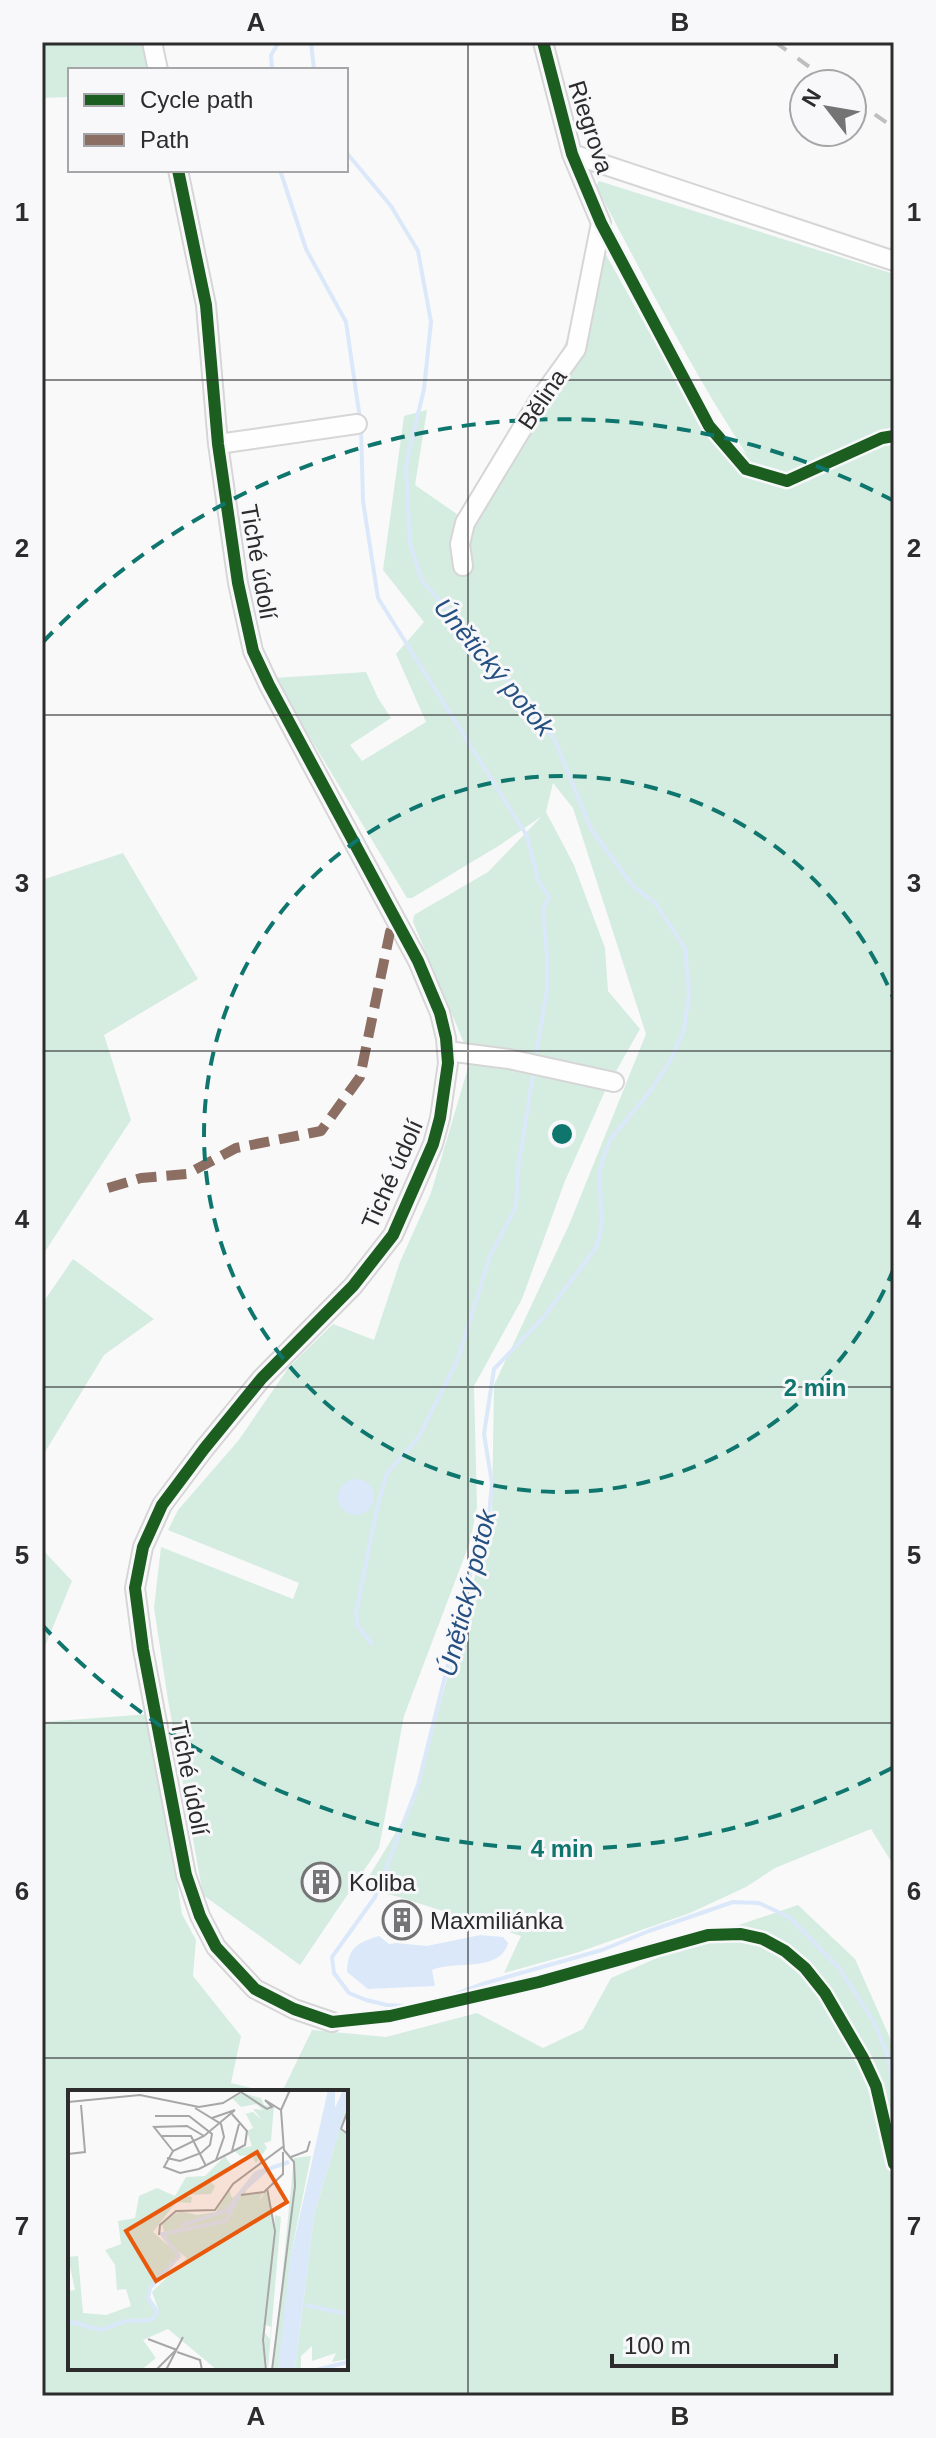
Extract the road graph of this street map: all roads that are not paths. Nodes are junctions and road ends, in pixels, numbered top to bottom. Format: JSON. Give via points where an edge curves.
{"nodes":[{"id":1,"x":152,"y":42,"type":"edge"},
{"id":2,"x":543,"y":42,"type":"edge"},
{"id":3,"x":158,"y":68,"type":"edge"},
{"id":4,"x":572,"y":154,"type":"junction"},
{"id":5,"x":178,"y":172,"type":"edge"},
{"id":6,"x":601,"y":223,"type":"joint"},
{"id":7,"x":894,"y":261,"type":"edge"},
{"id":8,"x":357,"y":424,"type":"dead end"},
{"id":9,"x":218,"y":444,"type":"junction"},
{"id":10,"x":463,"y":566,"type":"dead end"},
{"id":11,"x":447,"y":1051,"type":"junction"},
{"id":12,"x":614,"y":1082,"type":"dead end"},
{"id":13,"x":332,"y":2022,"type":"dead end"}],
"edges":[{"from":1,"to":3,"type":"street"},
{"from":2,"to":4,"type":"street","name":"Riegrova"},
{"from":4,"to":6,"type":"street","name":"Riegrova"},
{"from":4,"to":7,"type":"street","name":"Riegrova"},
{"from":5,"to":9,"type":"street","name":"Tiché údolí","via":[[206,305]]},
{"from":6,"to":10,"type":"street","name":"Bělina","via":[[576,349],[465,523],[460,544]]},
{"from":8,"to":9,"type":"street"},
{"from":9,"to":11,"type":"street","name":"Tiché údolí","via":[[253,651],[418,961],[440,1013]]},
{"from":11,"to":12,"type":"street"},
{"from":11,"to":13,"type":"street","name":"Tiché údolí","via":[[433,1144],[393,1235],[353,1286],[262,1378],[162,1505],[143,1547],[135,1588],[186,1875],[200,1916],[216,1947],[255,1989]]}]}
